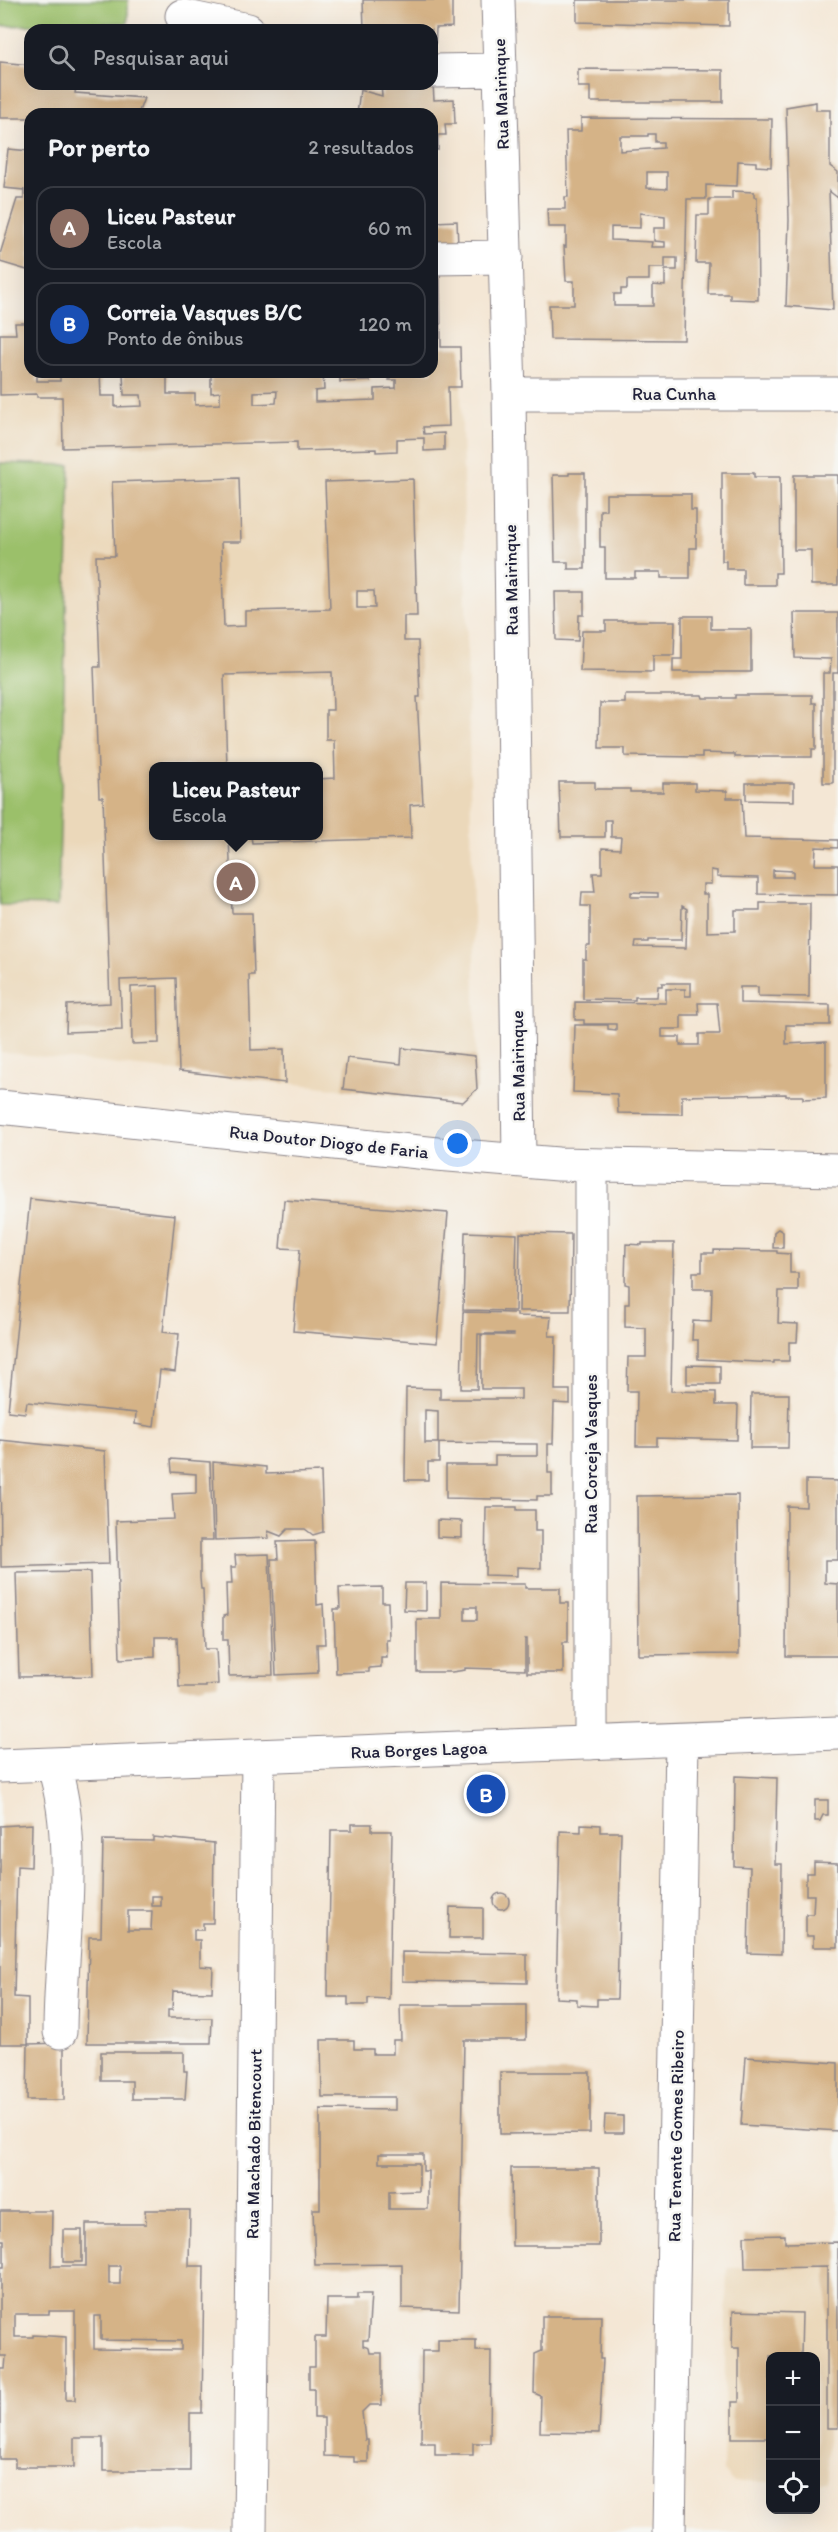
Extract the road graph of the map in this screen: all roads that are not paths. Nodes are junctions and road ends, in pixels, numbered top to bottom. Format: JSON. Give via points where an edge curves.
{"nodes":[{"id":1,"x":498,"y":0,"type":"edge"},
{"id":2,"x":182,"y":16,"type":"dead end"},
{"id":3,"x":220,"y":24,"type":"edge"},
{"id":4,"x":500,"y":70,"type":"junction"},
{"id":5,"x":438,"y":71,"type":"edge"},
{"id":6,"x":506,"y":257,"type":"junction"},
{"id":7,"x":438,"y":258,"type":"edge"},
{"id":8,"x":509,"y":394,"type":"junction"},
{"id":9,"x":838,"y":394,"type":"edge"},
{"id":10,"x":0,"y":1107,"type":"edge"},
{"id":11,"x":519,"y":1160,"type":"junction"},
{"id":12,"x":591,"y":1165,"type":"junction"},
{"id":13,"x":838,"y":1170,"type":"edge"},
{"id":14,"x":838,"y":1733,"type":"edge"},
{"id":15,"x":682,"y":1740,"type":"junction"},
{"id":16,"x":591,"y":1743,"type":"junction"},
{"id":17,"x":258,"y":1756,"type":"junction"},
{"id":18,"x":53,"y":1764,"type":"junction"},
{"id":19,"x":0,"y":1766,"type":"edge"},
{"id":20,"x":60,"y":2032,"type":"dead end"},
{"id":21,"x":250,"y":2532,"type":"edge"},
{"id":22,"x":669,"y":2532,"type":"edge"}],
"edges":[{"from":1,"to":4,"type":"street","name":"Rua Mairinque"},
{"from":2,"to":3,"type":"street"},
{"from":4,"to":5,"type":"street"},
{"from":4,"to":6,"type":"street","name":"Rua Mairinque"},
{"from":6,"to":7,"type":"street"},
{"from":6,"to":8,"type":"street","name":"Rua Mairinque"},
{"from":8,"to":9,"type":"street","name":"Rua Cunha"},
{"from":8,"to":11,"type":"street","name":"Rua Mairinque"},
{"from":10,"to":11,"type":"street","name":"Rua Doutor Diogo de Faria"},
{"from":11,"to":12,"type":"street","name":"Rua Doutor Diogo de Faria"},
{"from":12,"to":13,"type":"street","name":"Rua Doutor Diogo de Faria"},
{"from":12,"to":16,"type":"street","name":"Rua Corceja Vasques"},
{"from":14,"to":15,"type":"street","name":"Rua Borges Lagoa"},
{"from":15,"to":16,"type":"street","name":"Rua Borges Lagoa"},
{"from":15,"to":22,"type":"street","name":"Rua Tenente Gomes Ribeiro"},
{"from":16,"to":17,"type":"street","name":"Rua Borges Lagoa"},
{"from":17,"to":18,"type":"street","name":"Rua Borges Lagoa"},
{"from":17,"to":21,"type":"street","name":"Rua Machado Bitencourt"},
{"from":18,"to":19,"type":"street","name":"Rua Borges Lagoa"},
{"from":18,"to":20,"type":"street","via":[[62,1791],[67,1898]]}]}
